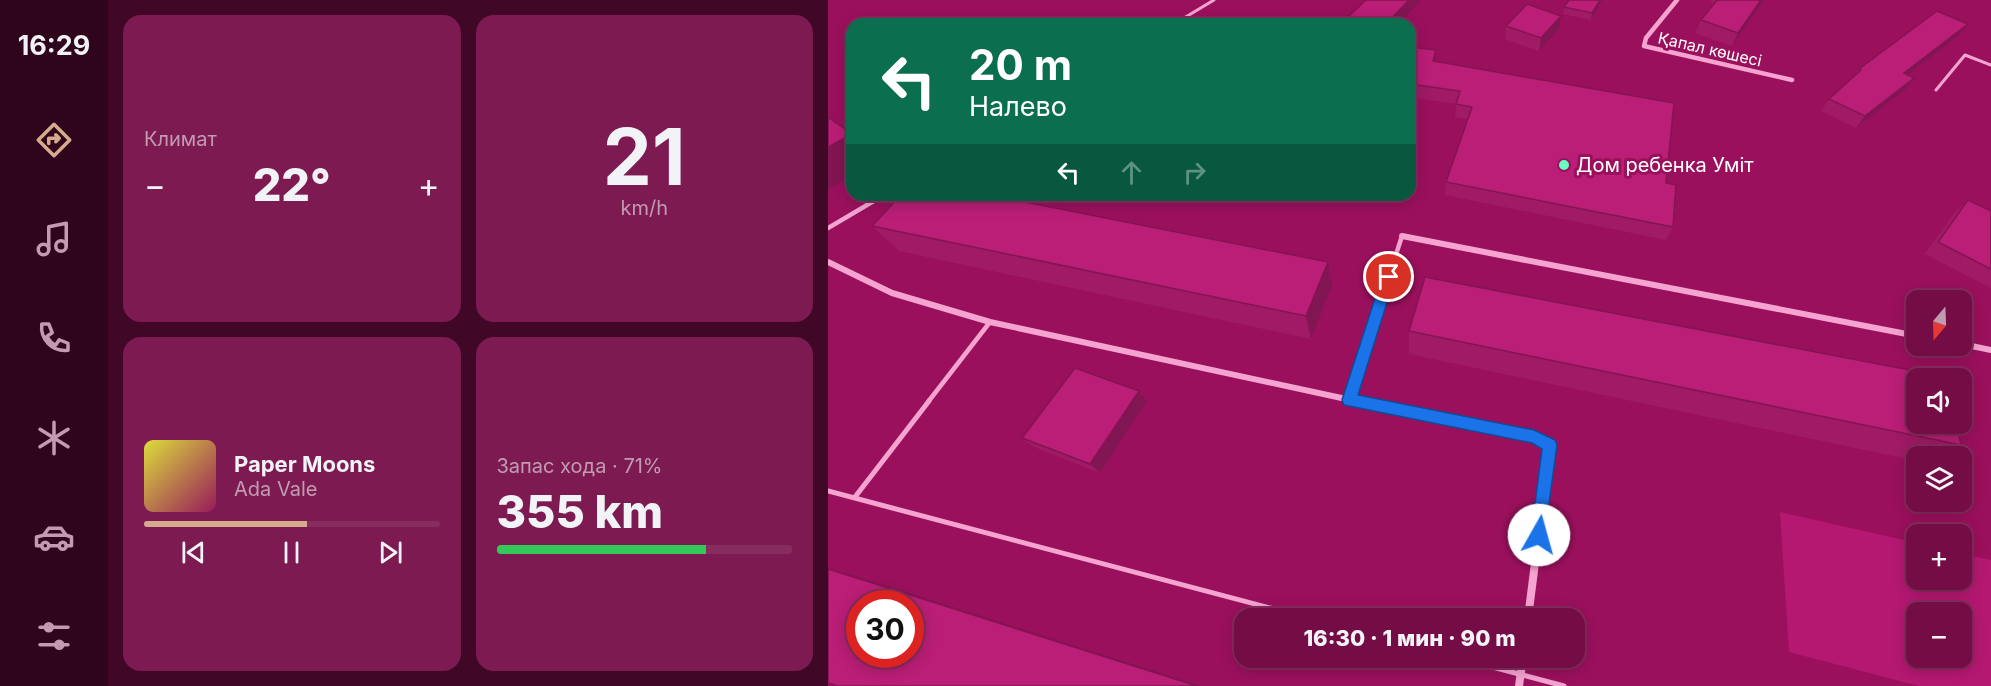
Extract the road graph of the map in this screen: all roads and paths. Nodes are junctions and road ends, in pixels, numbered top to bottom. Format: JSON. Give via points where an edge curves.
{"nodes":[{"id":1,"x":1214,"y":0,"type":"edge"},
{"id":2,"x":1677,"y":0,"type":"edge"},
{"id":3,"x":1184,"y":18,"type":"edge"},
{"id":4,"x":1991,"y":65,"type":"edge"},
{"id":5,"x":1792,"y":80,"type":"dead end"},
{"id":6,"x":1936,"y":90,"type":"dead end"},
{"id":7,"x":874,"y":201,"type":"edge"},
{"id":8,"x":828,"y":228,"type":"edge"},
{"id":9,"x":1402,"y":236,"type":"joint"},
{"id":10,"x":828,"y":262,"type":"edge"},
{"id":11,"x":990,"y":322,"type":"junction"},
{"id":12,"x":1906,"y":334,"type":"edge"},
{"id":13,"x":1972,"y":346,"type":"edge"},
{"id":14,"x":1991,"y":350,"type":"edge"},
{"id":15,"x":1349,"y":400,"type":"junction"},
{"id":16,"x":828,"y":491,"type":"edge"},
{"id":17,"x":855,"y":497,"type":"junction"},
{"id":18,"x":1271,"y":608,"type":"edge"},
{"id":19,"x":1529,"y":608,"type":"edge"},
{"id":20,"x":1498,"y":668,"type":"edge"},
{"id":21,"x":1522,"y":668,"type":"edge"},
{"id":22,"x":1521,"y":674,"type":"junction"},
{"id":23,"x":1519,"y":686,"type":"edge"},
{"id":24,"x":1564,"y":686,"type":"edge"}],
"edges":[{"from":1,"to":3,"type":"lane"},
{"from":2,"to":5,"type":"street","name":"Қапал көшесі","via":[[1646,38],[1644,46]]},
{"from":4,"to":6,"type":"lane","via":[[1965,55]]},
{"from":7,"to":8,"type":"lane"},
{"from":9,"to":12,"type":"street"},
{"from":9,"to":15,"type":"lane"},
{"from":10,"to":11,"type":"street","via":[[891,293]]},
{"from":11,"to":15,"type":"street"},
{"from":11,"to":17,"type":"lane"},
{"from":13,"to":14,"type":"street"},
{"from":15,"to":19,"type":"street","via":[[1534,436],[1550,445]]},
{"from":16,"to":17,"type":"lane"},
{"from":17,"to":18,"type":"lane"},
{"from":20,"to":22,"type":"lane"},
{"from":21,"to":22,"type":"street"},
{"from":22,"to":23,"type":"street"},
{"from":22,"to":24,"type":"lane"}]}
